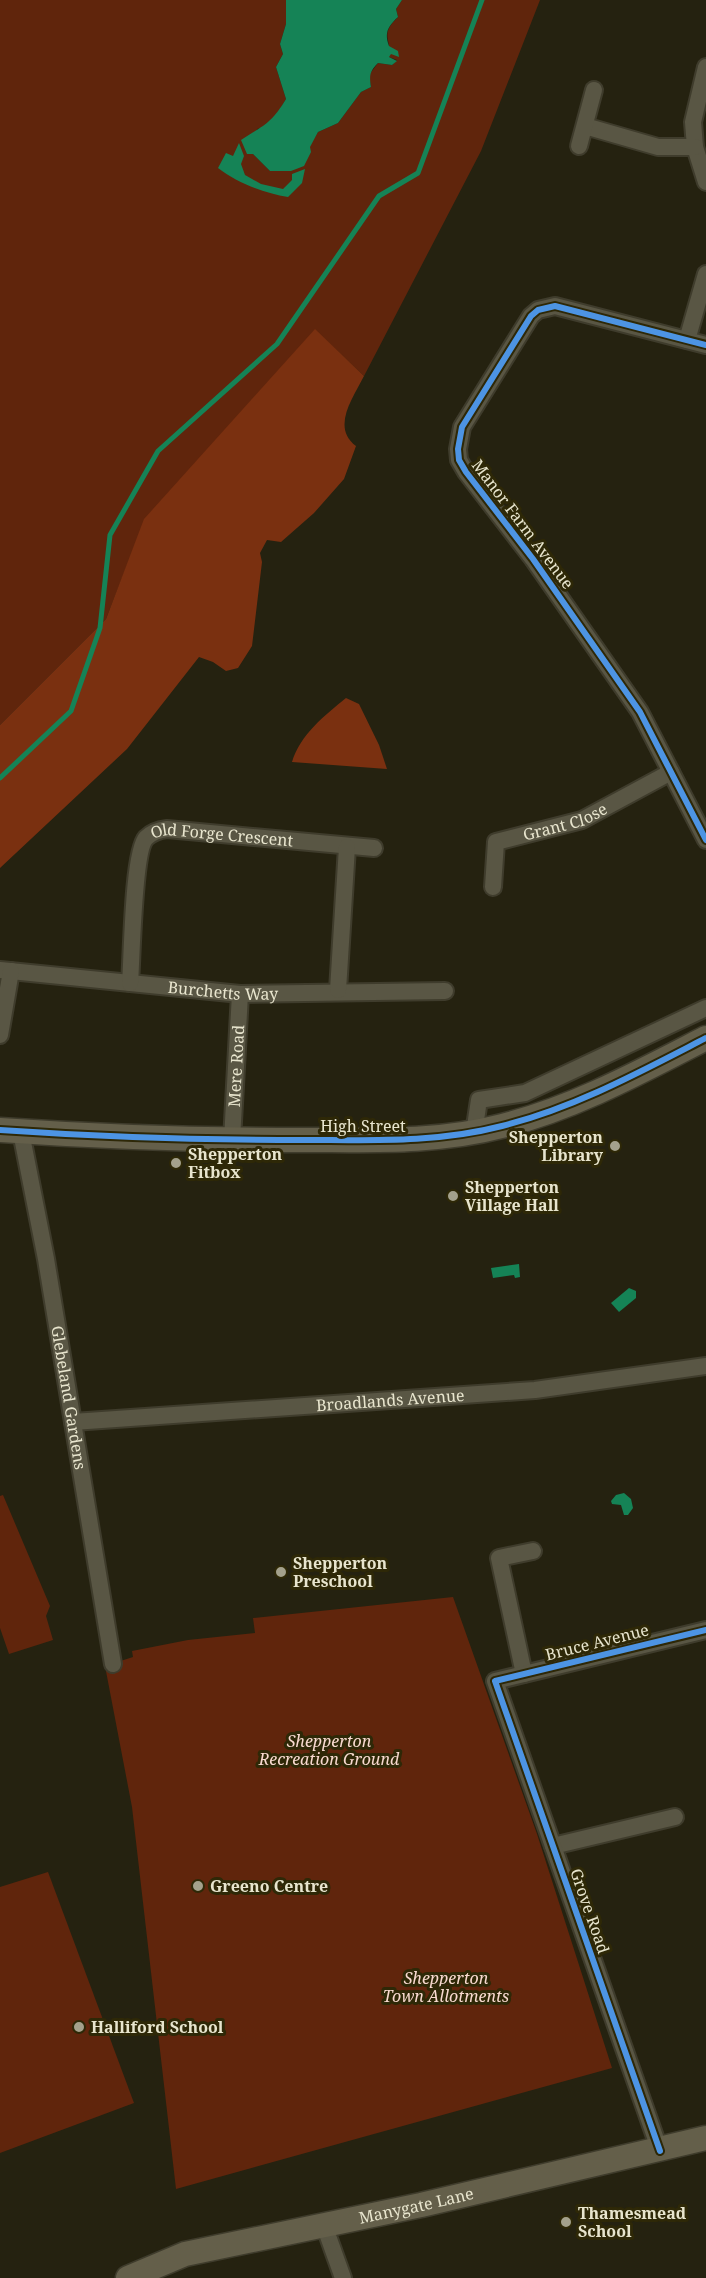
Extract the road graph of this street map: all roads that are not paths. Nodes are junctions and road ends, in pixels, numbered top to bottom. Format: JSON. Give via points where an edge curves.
{"nodes":[{"id":1,"x":706,"y":67,"type":"edge"},
{"id":2,"x":594,"y":90,"type":"dead end"},
{"id":3,"x":585,"y":126,"type":"junction"},
{"id":4,"x":579,"y":146,"type":"dead end"},
{"id":5,"x":695,"y":147,"type":"junction"},
{"id":6,"x":706,"y":182,"type":"edge"},
{"id":7,"x":706,"y":274,"type":"edge"},
{"id":8,"x":687,"y":340,"type":"junction"},
{"id":9,"x":706,"y":345,"type":"edge"},
{"id":10,"x":671,"y":772,"type":"junction"},
{"id":11,"x":706,"y":840,"type":"edge"},
{"id":12,"x":347,"y":847,"type":"junction"},
{"id":13,"x":374,"y":848,"type":"dead end"},
{"id":14,"x":494,"y":887,"type":"dead end"},
{"id":15,"x":5,"y":971,"type":"edge"},
{"id":16,"x":130,"y":983,"type":"junction"},
{"id":17,"x":338,"y":990,"type":"junction"},
{"id":18,"x":445,"y":991,"type":"dead end"},
{"id":19,"x":240,"y":994,"type":"junction"},
{"id":20,"x":706,"y":1008,"type":"edge"},
{"id":21,"x":0,"y":1035,"type":"edge"},
{"id":22,"x":706,"y":1038,"type":"edge"},
{"id":23,"x":10,"y":1131,"type":"edge"},
{"id":24,"x":474,"y":1133,"type":"junction"},
{"id":25,"x":232,"y":1140,"type":"junction"},
{"id":26,"x":706,"y":1366,"type":"edge"},
{"id":27,"x":73,"y":1422,"type":"junction"},
{"id":28,"x":533,"y":1551,"type":"dead end"},
{"id":29,"x":706,"y":1630,"type":"edge"},
{"id":30,"x":113,"y":1664,"type":"dead end"},
{"id":31,"x":524,"y":1674,"type":"junction"},
{"id":32,"x":495,"y":1681,"type":"joint"},
{"id":33,"x":675,"y":1817,"type":"dead end"},
{"id":34,"x":553,"y":1846,"type":"junction"},
{"id":35,"x":706,"y":2138,"type":"edge"},
{"id":36,"x":660,"y":2151,"type":"junction"},
{"id":37,"x":324,"y":2225,"type":"junction"},
{"id":38,"x":128,"y":2278,"type":"edge"},
{"id":39,"x":343,"y":2278,"type":"edge"}],
"edges":[{"from":1,"to":5,"type":"street","via":[[693,122]]},
{"from":2,"to":3,"type":"street"},
{"from":3,"to":4,"type":"street"},
{"from":3,"to":5,"type":"street","via":[[658,147]]},
{"from":5,"to":6,"type":"street"},
{"from":7,"to":8,"type":"street"},
{"from":8,"to":9,"type":"street","name":"Manor Farm Avenue"},
{"from":8,"to":10,"type":"street","name":"Manor Farm Avenue","via":[[555,306],[538,310],[458,438],[459,460],[466,472],[559,595],[640,712]]},
{"from":10,"to":11,"type":"street","name":"Manor Farm Avenue"},
{"from":10,"to":14,"type":"street","name":"Grant Close","via":[[582,820],[496,842]]},
{"from":12,"to":13,"type":"street","name":"Old Forge Crescent"},
{"from":12,"to":16,"type":"street","name":"Old Forge Crescent","via":[[156,831],[145,839],[138,860]]},
{"from":12,"to":17,"type":"street"},
{"from":15,"to":16,"type":"street","name":"Burchetts Way"},
{"from":15,"to":21,"type":"street"},
{"from":16,"to":19,"type":"street","name":"Burchetts Way"},
{"from":17,"to":18,"type":"street","name":"Burchetts Way"},
{"from":17,"to":19,"type":"street","name":"Burchetts Way"},
{"from":19,"to":25,"type":"street","name":"Mere Road"},
{"from":20,"to":24,"type":"street","via":[[525,1093],[479,1100]]},
{"from":22,"to":24,"type":"main road","name":"High Street","via":[[572,1102],[526,1120]]},
{"from":23,"to":25,"type":"main road","name":"High Street"},
{"from":23,"to":27,"type":"street","name":"Glebeland Gardens","via":[[46,1259]]},
{"from":24,"to":25,"type":"main road","name":"High Street","via":[[402,1140]]},
{"from":26,"to":27,"type":"street","name":"Broadlands Avenue","via":[[535,1390]]},
{"from":27,"to":30,"type":"street","name":"Glebeland Gardens"},
{"from":28,"to":31,"type":"street","via":[[499,1558]]},
{"from":29,"to":31,"type":"street","name":"Bruce Avenue"},
{"from":31,"to":32,"type":"street","name":"Bruce Avenue"},
{"from":32,"to":34,"type":"street","name":"Grove Road"},
{"from":33,"to":34,"type":"street"},
{"from":34,"to":36,"type":"street","name":"Grove Road"},
{"from":35,"to":36,"type":"main road","name":"Manygate Lane"},
{"from":36,"to":37,"type":"main road","name":"Manygate Lane"},
{"from":37,"to":38,"type":"main road","name":"Manygate Lane","via":[[185,2254]]},
{"from":37,"to":39,"type":"street"}]}
